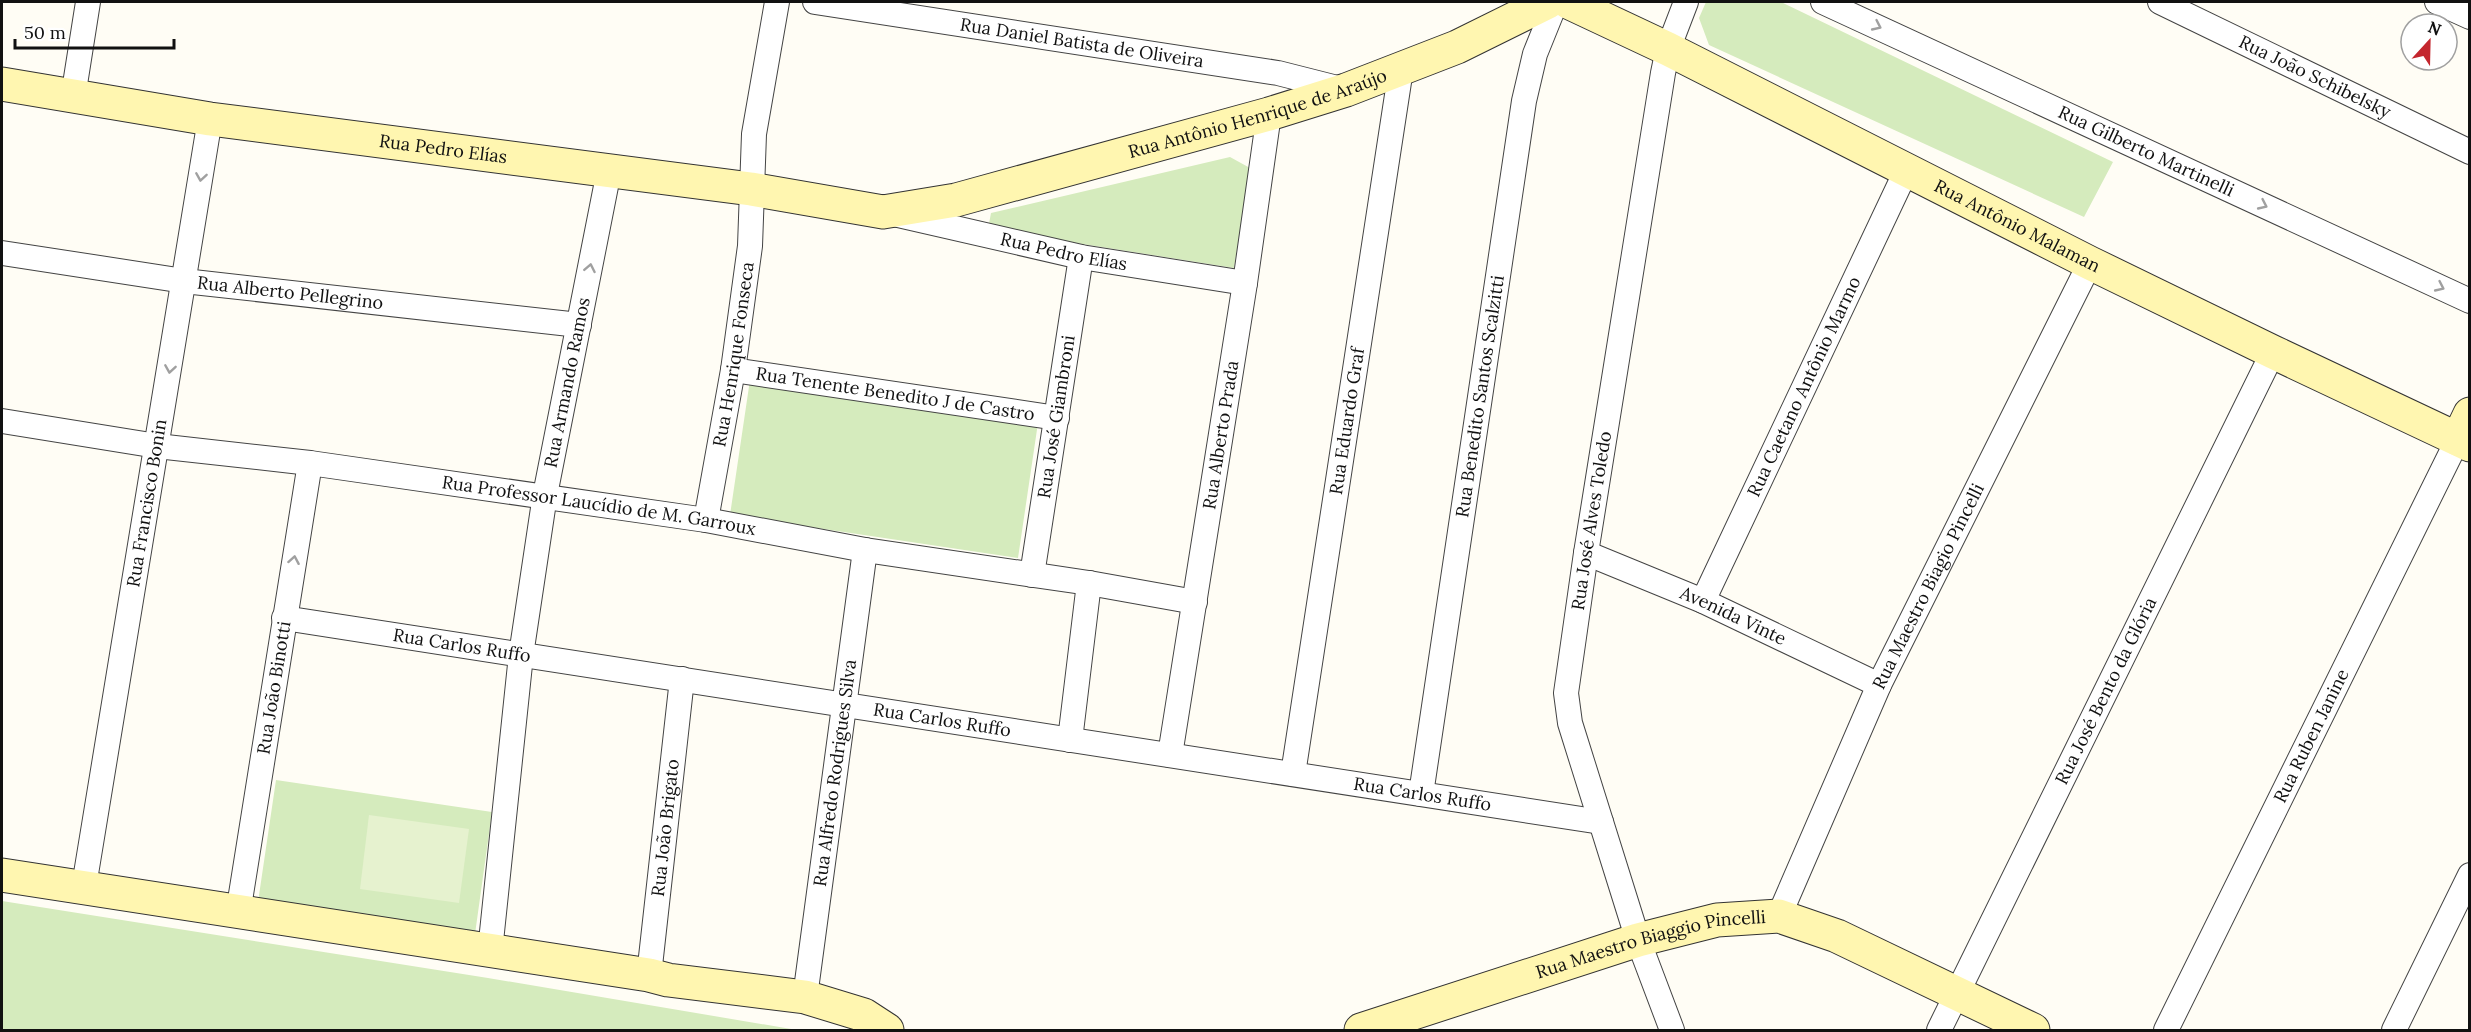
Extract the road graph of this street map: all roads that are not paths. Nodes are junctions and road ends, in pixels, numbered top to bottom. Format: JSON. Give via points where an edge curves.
{"nodes":[{"id":1,"x":88,"y":2,"type":"edge"},
{"id":2,"x":777,"y":2,"type":"edge"},
{"id":3,"x":815,"y":2,"type":"edge"},
{"id":4,"x":1548,"y":2,"type":"edge"},
{"id":5,"x":1556,"y":2,"type":"edge"},
{"id":6,"x":1568,"y":2,"type":"edge"},
{"id":7,"x":1686,"y":2,"type":"edge"},
{"id":8,"x":1824,"y":2,"type":"edge"},
{"id":9,"x":2160,"y":2,"type":"edge"},
{"id":10,"x":2437,"y":2,"type":"edge"},
{"id":11,"x":2469,"y":17,"type":"edge"},
{"id":12,"x":1668,"y":49,"type":"junction"},
{"id":13,"x":1401,"y":69,"type":"junction"},
{"id":14,"x":2,"y":84,"type":"edge"},
{"id":15,"x":1346,"y":90,"type":"junction"},
{"id":16,"x":73,"y":97,"type":"junction"},
{"id":17,"x":1269,"y":114,"type":"junction"},
{"id":18,"x":210,"y":119,"type":"junction"},
{"id":19,"x":2469,"y":152,"type":"edge"},
{"id":20,"x":609,"y":171,"type":"junction"},
{"id":21,"x":1905,"y":171,"type":"junction"},
{"id":22,"x":751,"y":189,"type":"junction"},
{"id":23,"x":956,"y":200,"type":"joint"},
{"id":24,"x":883,"y":212,"type":"junction"},
{"id":25,"x":2,"y":253,"type":"edge"},
{"id":26,"x":1081,"y":257,"type":"junction"},
{"id":27,"x":2090,"y":263,"type":"junction"},
{"id":28,"x":184,"y":281,"type":"junction"},
{"id":29,"x":1245,"y":283,"type":"junction"},
{"id":30,"x":2469,"y":301,"type":"edge"},
{"id":31,"x":579,"y":325,"type":"junction"},
{"id":32,"x":2273,"y":352,"type":"junction"},
{"id":33,"x":733,"y":370,"type":"junction"},
{"id":34,"x":1057,"y":418,"type":"junction"},
{"id":35,"x":2,"y":421,"type":"edge"},
{"id":36,"x":2466,"y":433,"type":"edge"},
{"id":37,"x":157,"y":446,"type":"junction"},
{"id":38,"x":310,"y":463,"type":"junction"},
{"id":39,"x":545,"y":495,"type":"junction"},
{"id":40,"x":706,"y":519,"type":"junction"},
{"id":41,"x":864,"y":550,"type":"junction"},
{"id":42,"x":1586,"y":553,"type":"junction"},
{"id":43,"x":1032,"y":575,"type":"junction"},
{"id":44,"x":1089,"y":583,"type":"junction"},
{"id":45,"x":1703,"y":601,"type":"junction"},
{"id":46,"x":1195,"y":602,"type":"junction"},
{"id":47,"x":284,"y":618,"type":"junction"},
{"id":48,"x":521,"y":655,"type":"junction"},
{"id":49,"x":682,"y":680,"type":"junction"},
{"id":50,"x":1879,"y":685,"type":"junction"},
{"id":51,"x":844,"y":705,"type":"junction"},
{"id":52,"x":1070,"y":740,"type":"junction"},
{"id":53,"x":1170,"y":755,"type":"junction"},
{"id":54,"x":1293,"y":774,"type":"junction"},
{"id":55,"x":1421,"y":794,"type":"junction"},
{"id":56,"x":1601,"y":822,"type":"junction"},
{"id":57,"x":2,"y":875,"type":"edge"},
{"id":58,"x":2469,"y":875,"type":"edge"},
{"id":59,"x":84,"y":886,"type":"junction"},
{"id":60,"x":238,"y":913,"type":"junction"},
{"id":61,"x":1779,"y":916,"type":"junction"},
{"id":62,"x":1638,"y":940,"type":"junction"},
{"id":63,"x":490,"y":951,"type":"junction"},
{"id":64,"x":649,"y":975,"type":"junction"},
{"id":65,"x":1958,"y":994,"type":"junction"},
{"id":66,"x":805,"y":997,"type":"junction"},
{"id":67,"x":887,"y":1030,"type":"edge"},
{"id":68,"x":1361,"y":1030,"type":"edge"},
{"id":69,"x":1672,"y":1030,"type":"edge"},
{"id":70,"x":1939,"y":1030,"type":"edge"},
{"id":71,"x":2033,"y":1030,"type":"edge"},
{"id":72,"x":2166,"y":1030,"type":"edge"},
{"id":73,"x":2394,"y":1030,"type":"edge"}],
"edges":[{"from":1,"to":16,"type":"street"},
{"from":2,"to":22,"type":"street","name":"Rua Henrique Fonseca","via":[[754,134]]},
{"from":3,"to":15,"type":"street","name":"Rua Daniel Batista de Oliveira","via":[[1278,73]]},
{"from":4,"to":13,"type":"street","name":"Rua Antônio Henrique de Araújo","via":[[1457,47]]},
{"from":5,"to":55,"type":"street","name":"Rua Benedito Santos Scalzitti","via":[[1535,54],[1524,101]]},
{"from":6,"to":12,"type":"street","name":"Rua Antônio Malaman"},
{"from":7,"to":12,"type":"street","name":"Rua José Alves Toledo"},
{"from":8,"to":30,"type":"street","name":"Rua Gilberto Martinelli","one_way":true},
{"from":9,"to":19,"type":"street","name":"Rua João Schibelsky"},
{"from":10,"to":11,"type":"street"},
{"from":12,"to":21,"type":"street","name":"Rua Antônio Malaman"},
{"from":12,"to":42,"type":"street","name":"Rua José Alves Toledo"},
{"from":13,"to":15,"type":"street","name":"Rua Antônio Henrique de Araújo"},
{"from":13,"to":54,"type":"street","name":"Rua Eduardo Graf"},
{"from":14,"to":16,"type":"street","name":"Rua Pedro Elías"},
{"from":15,"to":17,"type":"street","name":"Rua Antônio Henrique de Araújo"},
{"from":16,"to":18,"type":"street","name":"Rua Pedro Elías"},
{"from":17,"to":23,"type":"street","name":"Rua Antônio Henrique de Araújo"},
{"from":17,"to":29,"type":"street","name":"Rua Alberto Prada"},
{"from":18,"to":20,"type":"street","name":"Rua Pedro Elías"},
{"from":18,"to":28,"type":"street","name":"Rua Francisco Bonin","one_way":true},
{"from":20,"to":22,"type":"street","name":"Rua Pedro Elías"},
{"from":31,"to":20,"type":"street","name":"Rua Armando Ramos","one_way":true},
{"from":21,"to":27,"type":"street","name":"Rua Antônio Malaman"},
{"from":21,"to":45,"type":"street","name":"Rua Caetano Antônio Marmo"},
{"from":22,"to":24,"type":"street","name":"Rua Pedro Elías"},
{"from":22,"to":33,"type":"street","name":"Rua Henrique Fonseca","via":[[750,246]]},
{"from":23,"to":24,"type":"street","name":"Rua Pedro Elías"},
{"from":24,"to":26,"type":"street","name":"Rua Pedro Elías"},
{"from":25,"to":28,"type":"street","name":"Rua Alberto Pellegrino"},
{"from":26,"to":29,"type":"street","name":"Rua Pedro Elías"},
{"from":26,"to":34,"type":"street","name":"Rua José Giambroni"},
{"from":27,"to":32,"type":"street","name":"Rua Antônio Malaman"},
{"from":27,"to":50,"type":"street","name":"Rua Maestro Biagio Pincelli"},
{"from":28,"to":31,"type":"street","name":"Rua Alberto Pellegrino"},
{"from":28,"to":37,"type":"street","name":"Rua Francisco Bonin","one_way":true},
{"from":29,"to":46,"type":"street","name":"Rua Alberto Prada"},
{"from":31,"to":39,"type":"street","name":"Rua Armando Ramos"},
{"from":32,"to":36,"type":"street","name":"Rua Antônio Malaman"},
{"from":32,"to":65,"type":"street","name":"Rua José Bento da Glória"},
{"from":33,"to":34,"type":"street","name":"Rua Tenente Benedito J de Castro"},
{"from":33,"to":40,"type":"street","name":"Rua Henrique Fonseca"},
{"from":34,"to":43,"type":"street","name":"Rua José Giambroni"},
{"from":35,"to":37,"type":"street","name":"Rua Professor Laucídio de M. Garroux"},
{"from":36,"to":72,"type":"street","name":"Rua Ruben Janine"},
{"from":37,"to":38,"type":"street","name":"Rua Professor Laucídio de M. Garroux"},
{"from":37,"to":59,"type":"street","name":"Rua Francisco Bonin"},
{"from":38,"to":39,"type":"street","name":"Rua Professor Laucídio de M. Garroux"},
{"from":47,"to":38,"type":"street","name":"Rua João Binotti","one_way":true},
{"from":39,"to":40,"type":"street","name":"Rua Professor Laucídio de M. Garroux"},
{"from":39,"to":48,"type":"street","name":"Rua Armando Ramos"},
{"from":40,"to":41,"type":"street","name":"Rua Professor Laucídio de M. Garroux"},
{"from":41,"to":43,"type":"street","name":"Rua Professor Laucídio de M. Garroux"},
{"from":41,"to":51,"type":"street","name":"Rua Alfredo Rodrigues Silva"},
{"from":42,"to":45,"type":"street","name":"Avenida Vinte"},
{"from":42,"to":56,"type":"street","name":"Rua José Alves Toledo","via":[[1566,693],[1570,723]]},
{"from":43,"to":44,"type":"street","name":"Rua Professor Laucídio de M. Garroux"},
{"from":44,"to":46,"type":"street","name":"Rua Professor Laucídio de M. Garroux"},
{"from":44,"to":52,"type":"street"},
{"from":45,"to":50,"type":"street","name":"Avenida Vinte"},
{"from":46,"to":53,"type":"street","name":"Rua Alberto Prada"},
{"from":47,"to":48,"type":"street","name":"Rua Carlos Ruffo"},
{"from":47,"to":60,"type":"street","name":"Rua João Binotti"},
{"from":48,"to":49,"type":"street","name":"Rua Carlos Ruffo"},
{"from":48,"to":63,"type":"street","name":"Rua Armando Ramos"},
{"from":49,"to":51,"type":"street","name":"Rua Carlos Ruffo"},
{"from":49,"to":64,"type":"street","name":"Rua João Brigato"},
{"from":50,"to":61,"type":"street","name":"Rua Maestro Biagio Pincelli"},
{"from":51,"to":52,"type":"street","name":"Rua Carlos Ruffo"},
{"from":51,"to":66,"type":"street","name":"Rua Alfredo Rodrigues Silva"},
{"from":52,"to":53,"type":"street","name":"Rua Carlos Ruffo"},
{"from":53,"to":54,"type":"street","name":"Rua Carlos Ruffo"},
{"from":54,"to":55,"type":"street","name":"Rua Carlos Ruffo"},
{"from":55,"to":56,"type":"street","name":"Rua Carlos Ruffo"},
{"from":56,"to":62,"type":"street","name":"Rua José Alves Toledo"},
{"from":57,"to":59,"type":"street"},
{"from":58,"to":73,"type":"street"},
{"from":59,"to":60,"type":"street"},
{"from":60,"to":63,"type":"street"},
{"from":61,"to":62,"type":"street","name":"Rua Maestro Biaggio Pincelli","via":[[1717,921]]},
{"from":61,"to":65,"type":"street","name":"Rua Maestro Biaggio Pincelli","via":[[1837,936]]},
{"from":62,"to":68,"type":"street","name":"Rua Maestro Biaggio Pincelli"},
{"from":62,"to":69,"type":"street","name":"Rua José Alves Toledo"},
{"from":63,"to":64,"type":"street"},
{"from":64,"to":66,"type":"street"},
{"from":65,"to":70,"type":"street","name":"Rua José Bento da Glória"},
{"from":65,"to":71,"type":"street","name":"Rua Maestro Biaggio Pincelli"},
{"from":66,"to":67,"type":"street","via":[[864,1015]]}]}
